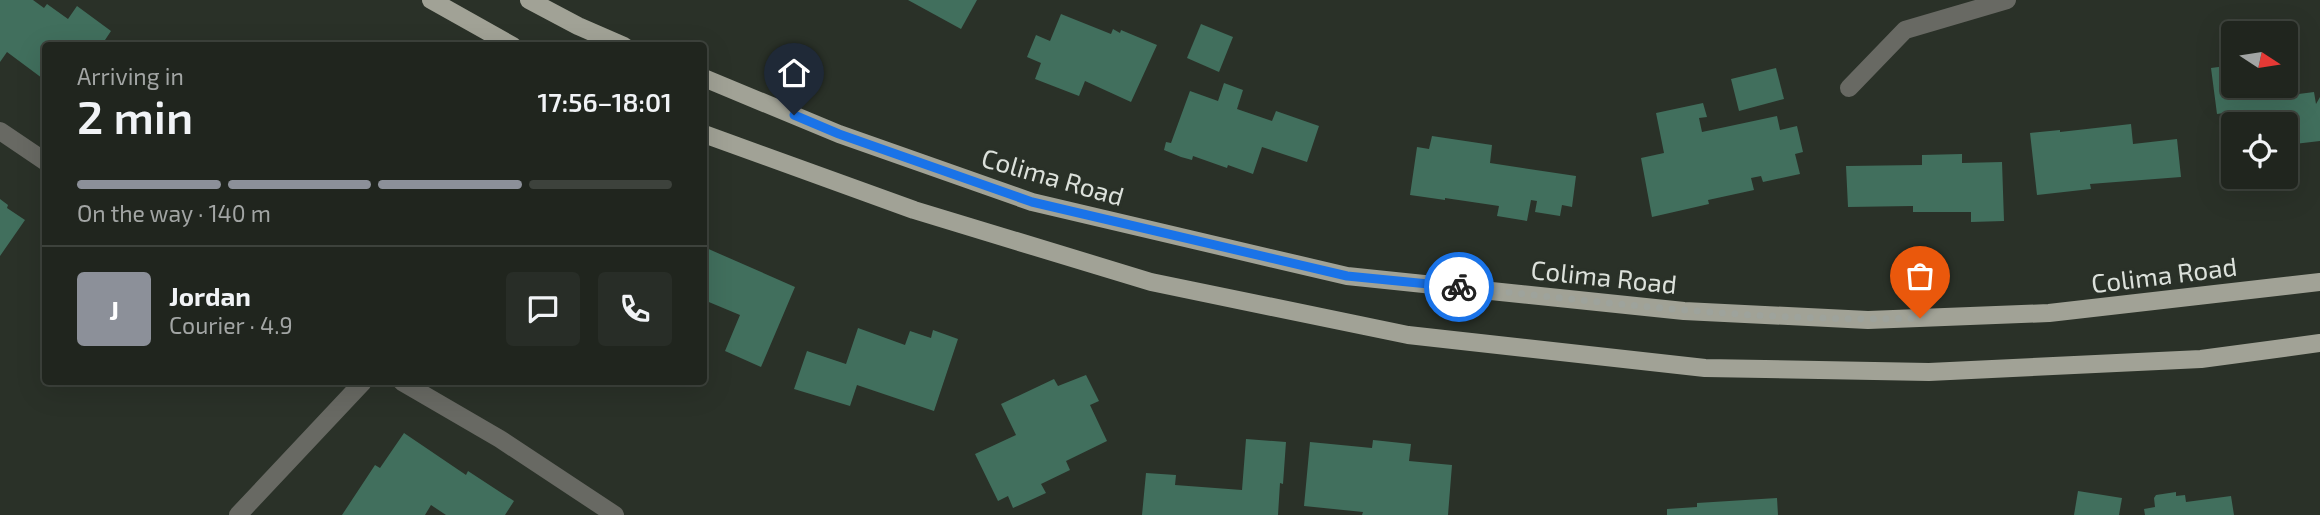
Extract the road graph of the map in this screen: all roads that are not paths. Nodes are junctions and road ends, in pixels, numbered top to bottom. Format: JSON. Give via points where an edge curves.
{"nodes":[{"id":1,"x":431,"y":0,"type":"edge"},
{"id":2,"x":529,"y":0,"type":"edge"},
{"id":3,"x":2007,"y":0,"type":"edge"},
{"id":4,"x":506,"y":42,"type":"edge"},
{"id":5,"x":615,"y":42,"type":"edge"},
{"id":6,"x":707,"y":79,"type":"edge"},
{"id":7,"x":1849,"y":88,"type":"dead end"},
{"id":8,"x":0,"y":131,"type":"edge"},
{"id":9,"x":707,"y":135,"type":"edge"},
{"id":10,"x":42,"y":159,"type":"edge"},
{"id":11,"x":2320,"y":282,"type":"edge"},
{"id":12,"x":2320,"y":343,"type":"edge"},
{"id":13,"x":360,"y":385,"type":"edge"},
{"id":14,"x":407,"y":385,"type":"edge"},
{"id":15,"x":238,"y":515,"type":"edge"},
{"id":16,"x":615,"y":515,"type":"edge"}],
"edges":[{"from":1,"to":4,"type":"main road"},
{"from":2,"to":5,"type":"main road"},
{"from":3,"to":7,"type":"street","via":[[1905,30]]},
{"from":6,"to":11,"type":"main road","name":"Colima Road","via":[[839,134],[1032,202],[1347,276],[1684,311],[1868,320],[2049,313]]},
{"from":8,"to":10,"type":"street"},
{"from":9,"to":12,"type":"main road","via":[[914,210],[1151,282],[1408,335],[1705,368],[1929,372],[2202,359]]},
{"from":13,"to":15,"type":"street"},
{"from":14,"to":16,"type":"street"}]}
